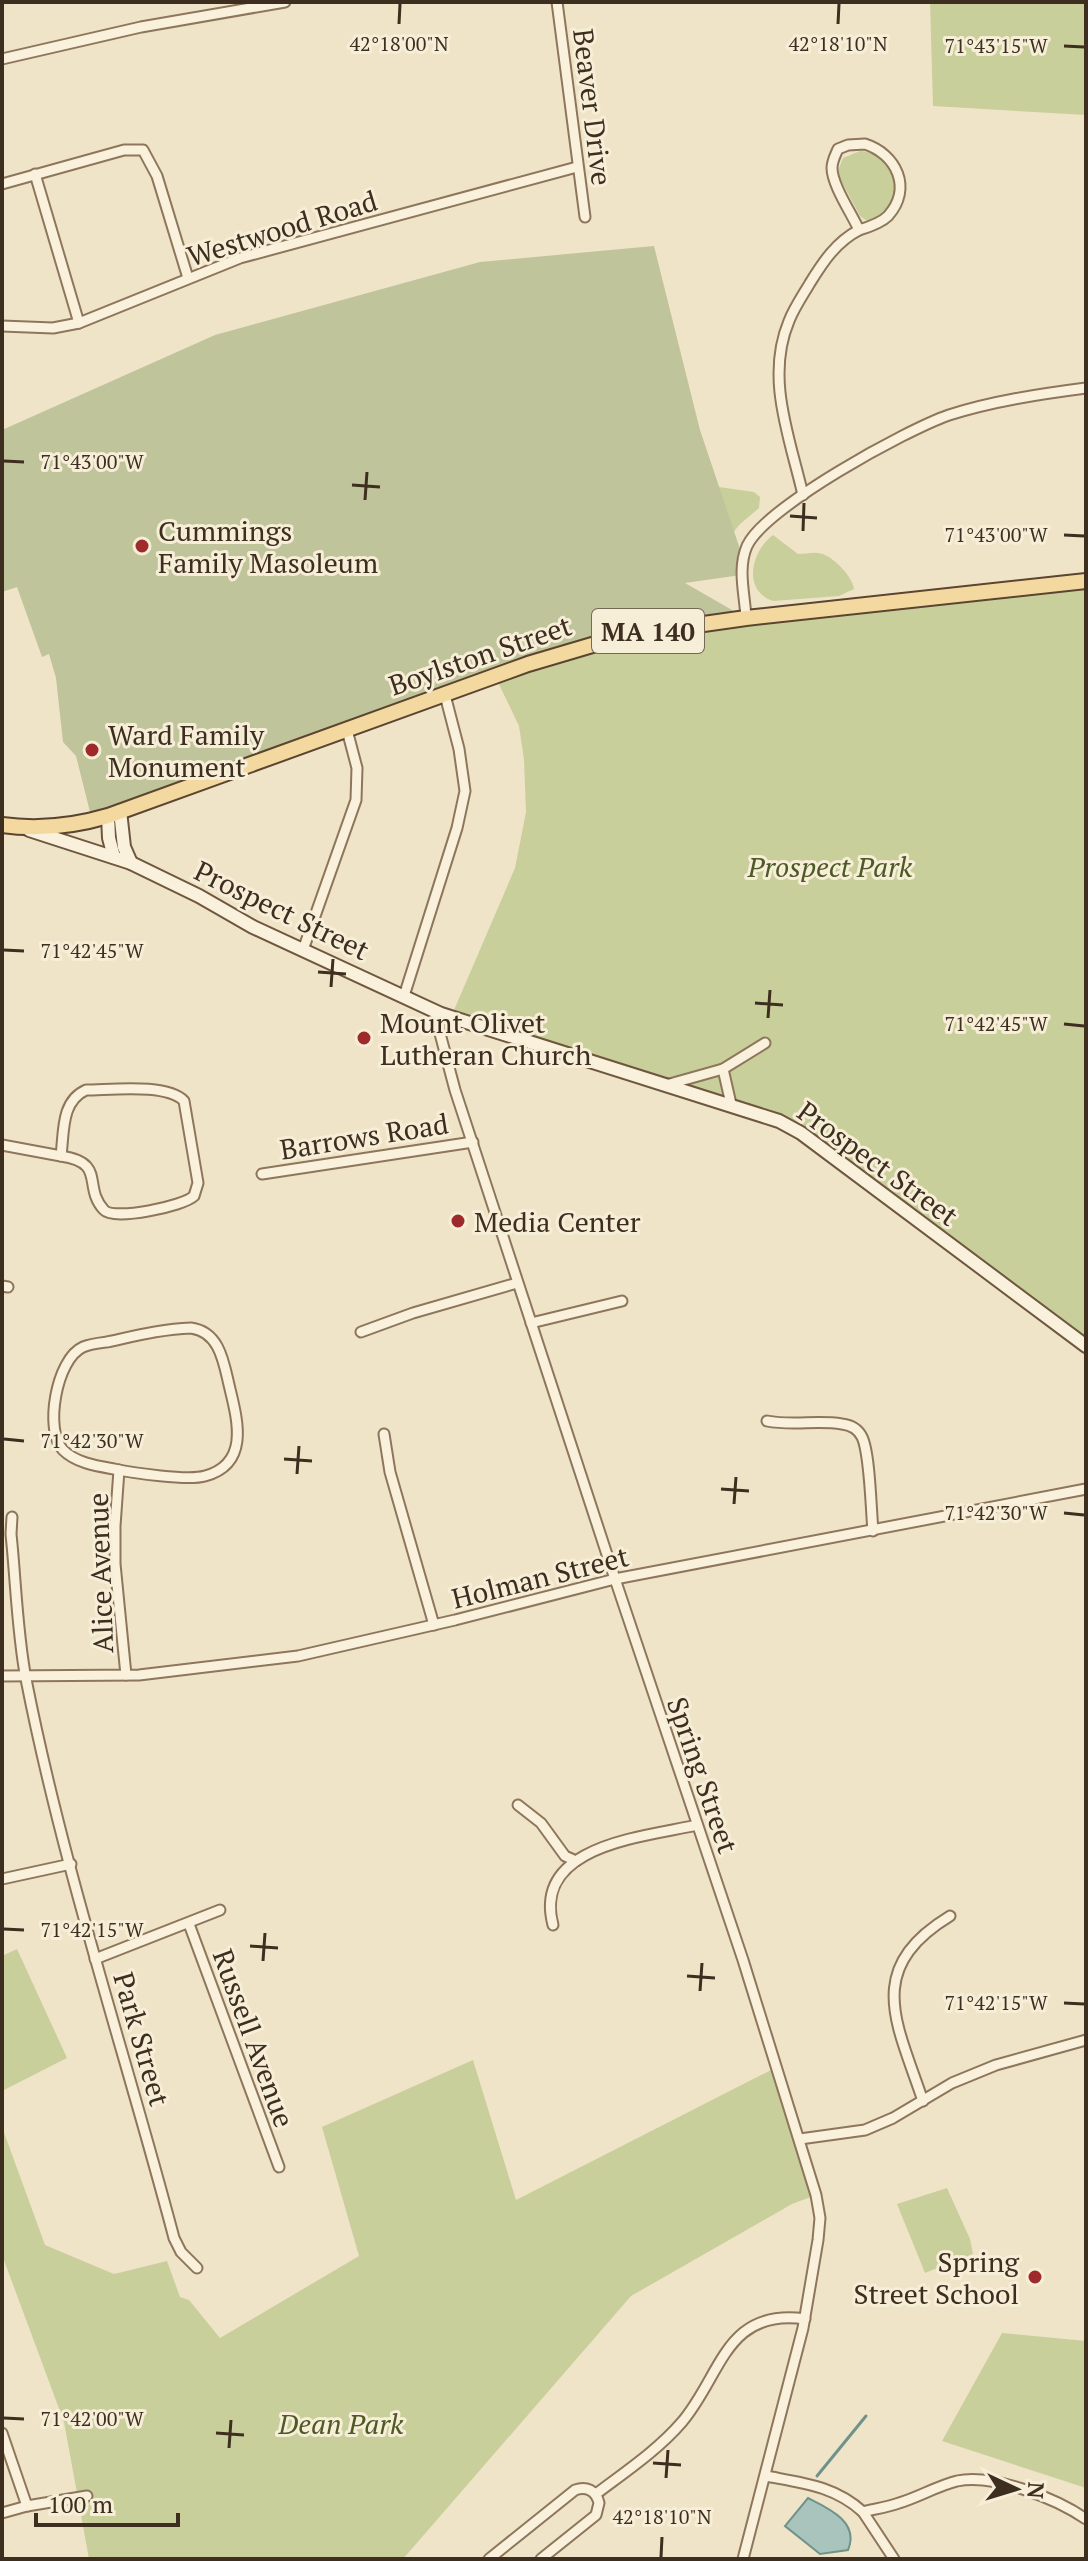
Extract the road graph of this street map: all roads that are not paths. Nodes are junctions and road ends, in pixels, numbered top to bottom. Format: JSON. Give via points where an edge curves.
{"nodes":[{"id":1,"x":285,"y":2,"type":"edge"},
{"id":2,"x":557,"y":2,"type":"edge"},
{"id":3,"x":2,"y":59,"type":"edge"},
{"id":4,"x":577,"y":167,"type":"junction"},
{"id":5,"x":35,"y":174,"type":"junction"},
{"id":6,"x":2,"y":184,"type":"edge"},
{"id":7,"x":585,"y":217,"type":"dead end"},
{"id":8,"x":859,"y":230,"type":"junction"},
{"id":9,"x":188,"y":278,"type":"junction"},
{"id":10,"x":79,"y":323,"type":"junction"},
{"id":11,"x":2,"y":326,"type":"edge"},
{"id":12,"x":1086,"y":388,"type":"edge"},
{"id":13,"x":803,"y":495,"type":"junction"},
{"id":14,"x":1086,"y":581,"type":"edge"},
{"id":15,"x":746,"y":618,"type":"junction"},
{"id":16,"x":445,"y":695,"type":"junction"},
{"id":17,"x":347,"y":730,"type":"junction"},
{"id":18,"x":114,"y":814,"type":"junction"},
{"id":19,"x":2,"y":825,"type":"edge"},
{"id":20,"x":22,"y":827,"type":"junction"},
{"id":21,"x":114,"y":857,"type":"junction"},
{"id":22,"x":131,"y":863,"type":"junction"},
{"id":23,"x":303,"y":950,"type":"junction"},
{"id":24,"x":404,"y":996,"type":"junction"},
{"id":25,"x":441,"y":1014,"type":"junction"},
{"id":26,"x":765,"y":1043,"type":"dead end"},
{"id":27,"x":723,"y":1069,"type":"junction"},
{"id":28,"x":666,"y":1085,"type":"junction"},
{"id":29,"x":731,"y":1104,"type":"junction"},
{"id":30,"x":473,"y":1142,"type":"junction"},
{"id":31,"x":2,"y":1145,"type":"edge"},
{"id":32,"x":61,"y":1156,"type":"junction"},
{"id":33,"x":262,"y":1174,"type":"dead end"},
{"id":34,"x":517,"y":1283,"type":"junction"},
{"id":35,"x":622,"y":1301,"type":"dead end"},
{"id":36,"x":531,"y":1323,"type":"junction"},
{"id":37,"x":361,"y":1332,"type":"dead end"},
{"id":38,"x":1086,"y":1346,"type":"edge"},
{"id":39,"x":767,"y":1421,"type":"dead end"},
{"id":40,"x":384,"y":1434,"type":"dead end"},
{"id":41,"x":119,"y":1470,"type":"junction"},
{"id":42,"x":1086,"y":1489,"type":"edge"},
{"id":43,"x":12,"y":1517,"type":"dead end"},
{"id":44,"x":873,"y":1531,"type":"junction"},
{"id":45,"x":7,"y":1534,"type":"edge"},
{"id":46,"x":615,"y":1579,"type":"junction"},
{"id":47,"x":434,"y":1625,"type":"junction"},
{"id":48,"x":126,"y":1675,"type":"junction"},
{"id":49,"x":2,"y":1676,"type":"edge"},
{"id":50,"x":26,"y":1676,"type":"junction"},
{"id":51,"x":518,"y":1805,"type":"dead end"},
{"id":52,"x":697,"y":1825,"type":"junction"},
{"id":53,"x":576,"y":1861,"type":"junction"},
{"id":54,"x":71,"y":1864,"type":"junction"},
{"id":55,"x":2,"y":1879,"type":"edge"},
{"id":56,"x":220,"y":1910,"type":"dead end"},
{"id":57,"x":950,"y":1916,"type":"dead end"},
{"id":58,"x":189,"y":1924,"type":"junction"},
{"id":59,"x":553,"y":1925,"type":"dead end"},
{"id":60,"x":95,"y":1959,"type":"junction"},
{"id":61,"x":1086,"y":2040,"type":"edge"},
{"id":62,"x":923,"y":2101,"type":"junction"},
{"id":63,"x":800,"y":2139,"type":"junction"},
{"id":64,"x":279,"y":2167,"type":"dead end"},
{"id":65,"x":197,"y":2268,"type":"dead end"},
{"id":66,"x":805,"y":2319,"type":"junction"},
{"id":67,"x":2,"y":2433,"type":"edge"},
{"id":68,"x":766,"y":2476,"type":"junction"},
{"id":69,"x":596,"y":2494,"type":"junction"},
{"id":70,"x":87,"y":2496,"type":"dead end"},
{"id":71,"x":27,"y":2506,"type":"junction"},
{"id":72,"x":863,"y":2512,"type":"junction"},
{"id":73,"x":2,"y":2513,"type":"edge"},
{"id":74,"x":1086,"y":2519,"type":"edge"},
{"id":75,"x":489,"y":2559,"type":"edge"},
{"id":76,"x":541,"y":2559,"type":"edge"},
{"id":77,"x":743,"y":2559,"type":"edge"},
{"id":78,"x":894,"y":2559,"type":"edge"}],
"edges":[{"from":1,"to":3,"type":"street","via":[[135,28]]},
{"from":2,"to":4,"type":"street","name":"Beaver Drive"},
{"from":4,"to":7,"type":"street","name":"Beaver Drive"},
{"from":4,"to":9,"type":"street","name":"Westwood Road","via":[[252,255]]},
{"from":5,"to":6,"type":"street"},
{"from":5,"to":9,"type":"street","via":[[124,150],[143,150],[157,176]]},
{"from":5,"to":10,"type":"street"},
{"from":8,"to":8,"type":"street","via":[[887,218],[900,193],[892,161],[865,144],[838,149],[831,172]]},
{"from":8,"to":13,"type":"street","via":[[823,261],[789,319],[778,359],[779,398]]},
{"from":9,"to":10,"type":"street","name":"Westwood Road"},
{"from":10,"to":11,"type":"street","name":"Westwood Road"},
{"from":12,"to":13,"type":"street","via":[[946,416]]},
{"from":13,"to":15,"type":"street","via":[[773,515],[747,547],[741,575]]},
{"from":14,"to":15,"type":"main road","name":"Boylston Street","number":"MA 140"},
{"from":15,"to":16,"type":"main road","name":"Boylston Street","number":"MA 140","via":[[626,635]]},
{"from":16,"to":17,"type":"main road","name":"Boylston Street","number":"MA 140"},
{"from":16,"to":24,"type":"street","via":[[465,791]]},
{"from":17,"to":18,"type":"main road","name":"Boylston Street","number":"MA 140"},
{"from":17,"to":23,"type":"street","via":[[357,768],[356,800]]},
{"from":18,"to":20,"type":"main road","name":"Boylston Street","number":"MA 140"},
{"from":18,"to":21,"type":"street","via":[[109,838]]},
{"from":18,"to":22,"type":"street"},
{"from":19,"to":20,"type":"main road","name":"Boylston Street","number":"MA 140"},
{"from":20,"to":21,"type":"street","name":"Prospect Street"},
{"from":21,"to":22,"type":"street","name":"Prospect Street"},
{"from":22,"to":23,"type":"street","name":"Prospect Street"},
{"from":23,"to":24,"type":"street","name":"Prospect Street"},
{"from":24,"to":25,"type":"street","name":"Prospect Street"},
{"from":25,"to":28,"type":"street","name":"Prospect Street"},
{"from":25,"to":30,"type":"street","name":"Spring Street","via":[[438,1026],[447,1065]]},
{"from":26,"to":27,"type":"street"},
{"from":27,"to":28,"type":"street"},
{"from":27,"to":29,"type":"street"},
{"from":28,"to":29,"type":"street","name":"Prospect Street"},
{"from":29,"to":38,"type":"street","name":"Prospect Street","via":[[801,1133]]},
{"from":30,"to":33,"type":"street","name":"Barrows Road"},
{"from":30,"to":34,"type":"street","name":"Spring Street"},
{"from":31,"to":32,"type":"street"},
{"from":32,"to":32,"type":"street","via":[[84,1163],[103,1210],[110,1214],[185,1203],[198,1189],[184,1101],[171,1091],[76,1094],[67,1109]]},
{"from":34,"to":36,"type":"street","name":"Spring Street"},
{"from":34,"to":37,"type":"street"},
{"from":35,"to":36,"type":"street"},
{"from":36,"to":46,"type":"street","name":"Spring Street"},
{"from":39,"to":44,"type":"street","via":[[844,1424],[862,1435]]},
{"from":40,"to":47,"type":"street"},
{"from":41,"to":41,"type":"street","via":[[198,1478],[217,1471],[232,1457],[237,1418],[221,1350],[205,1332],[168,1329],[83,1347],[64,1366],[53,1431],[58,1444],[76,1460]]},
{"from":41,"to":48,"type":"street","name":"Alice Avenue","via":[[115,1564]]},
{"from":42,"to":44,"type":"street","name":"Holman Street"},
{"from":43,"to":45,"type":"street","name":"Park Street"},
{"from":44,"to":46,"type":"street","name":"Holman Street"},
{"from":45,"to":50,"type":"street","name":"Park Street"},
{"from":46,"to":47,"type":"street","name":"Holman Street"},
{"from":46,"to":52,"type":"street","name":"Spring Street"},
{"from":47,"to":48,"type":"street","name":"Holman Street","via":[[273,1660]]},
{"from":48,"to":50,"type":"street","name":"Holman Street"},
{"from":49,"to":50,"type":"street","name":"Holman Street"},
{"from":50,"to":54,"type":"street","name":"Park Street"},
{"from":51,"to":53,"type":"street","via":[[541,1823],[565,1856]]},
{"from":52,"to":53,"type":"street","via":[[600,1847]]},
{"from":52,"to":63,"type":"street","name":"Spring Street"},
{"from":53,"to":59,"type":"street","via":[[553,1887]]},
{"from":54,"to":55,"type":"street"},
{"from":54,"to":60,"type":"street","name":"Park Street"},
{"from":56,"to":58,"type":"street"},
{"from":57,"to":62,"type":"street","via":[[907,1951],[893,1992],[894,2012]]},
{"from":58,"to":60,"type":"street"},
{"from":58,"to":64,"type":"street","name":"Russell Avenue"},
{"from":60,"to":65,"type":"street","name":"Park Street","via":[[174,2238]]},
{"from":61,"to":62,"type":"street","via":[[996,2065]]},
{"from":62,"to":63,"type":"street","via":[[865,2130]]},
{"from":63,"to":66,"type":"street","name":"Spring Street","via":[[820,2218]]},
{"from":66,"to":68,"type":"street","name":"Spring Street"},
{"from":66,"to":69,"type":"street","via":[[769,2320],[736,2338],[672,2433]]},
{"from":67,"to":71,"type":"street"},
{"from":68,"to":72,"type":"street","via":[[828,2489]]},
{"from":68,"to":77,"type":"street","name":"Spring Street"},
{"from":69,"to":75,"type":"street","via":[[587,2488],[574,2491]]},
{"from":69,"to":76,"type":"street","via":[[596,2515]]},
{"from":70,"to":71,"type":"street"},
{"from":71,"to":73,"type":"street"},
{"from":72,"to":74,"type":"street","via":[[955,2481],[978,2480],[1056,2502]]},
{"from":72,"to":78,"type":"street"}]}
